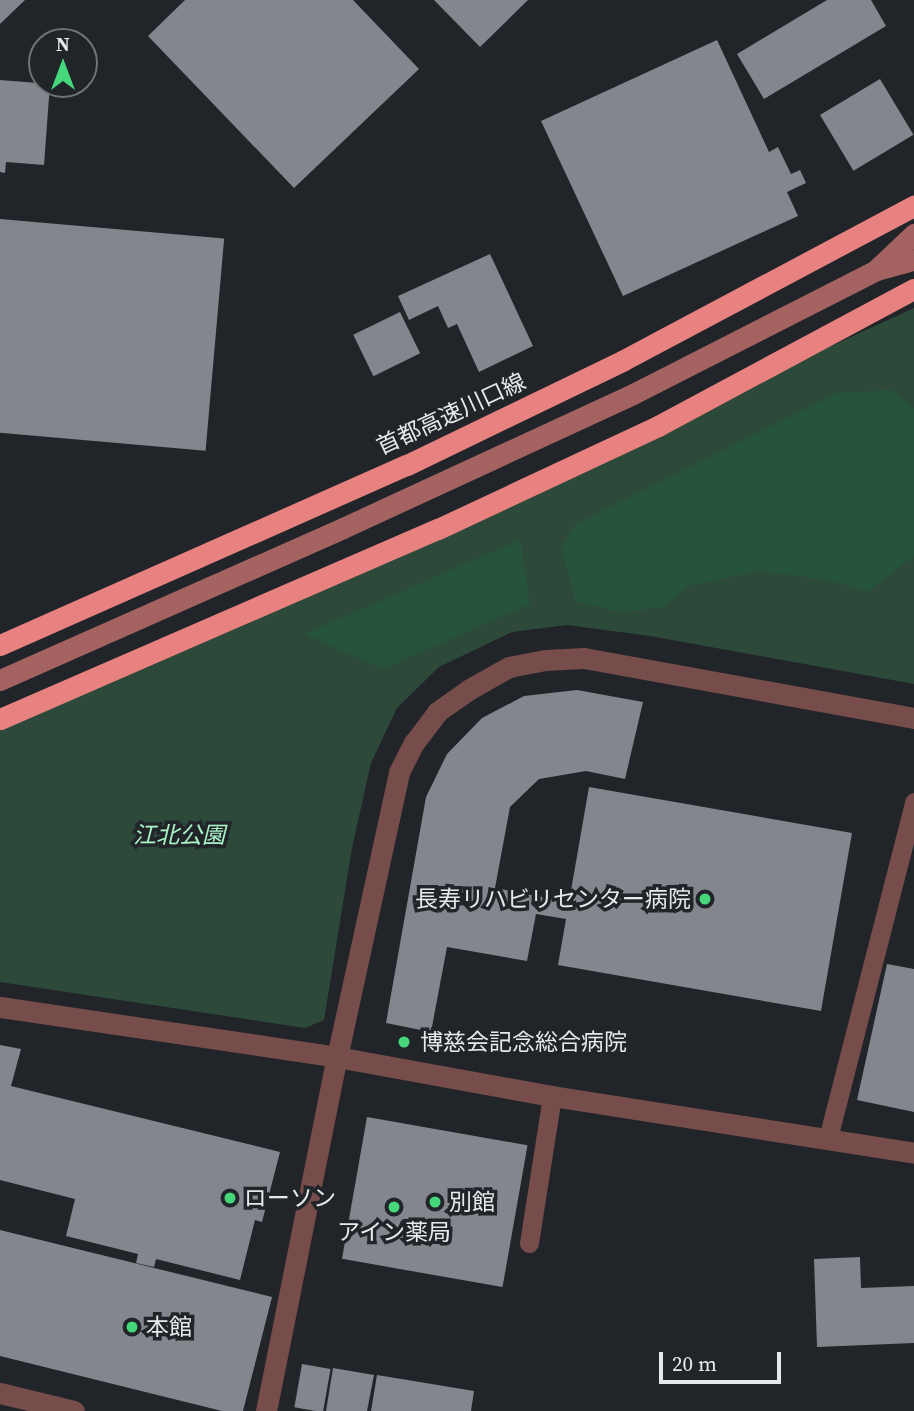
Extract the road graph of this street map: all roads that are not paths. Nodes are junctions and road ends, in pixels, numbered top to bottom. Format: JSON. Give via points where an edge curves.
{"nodes":[{"id":1,"x":914,"y":206,"type":"edge"},
{"id":2,"x":914,"y":234,"type":"edge"},
{"id":3,"x":914,"y":260,"type":"edge"},
{"id":4,"x":876,"y":270,"type":"junction"},
{"id":5,"x":914,"y":289,"type":"edge"},
{"id":6,"x":0,"y":645,"type":"edge"},
{"id":7,"x":0,"y":680,"type":"edge"},
{"id":8,"x":914,"y":718,"type":"edge"},
{"id":9,"x":0,"y":719,"type":"edge"},
{"id":10,"x":914,"y":802,"type":"edge"},
{"id":11,"x":0,"y":1007,"type":"edge"},
{"id":12,"x":337,"y":1057,"type":"junction"},
{"id":13,"x":552,"y":1096,"type":"junction"},
{"id":14,"x":828,"y":1138,"type":"junction"},
{"id":15,"x":914,"y":1153,"type":"edge"},
{"id":16,"x":529,"y":1243,"type":"dead end"},
{"id":17,"x":0,"y":1393,"type":"edge"},
{"id":18,"x":74,"y":1411,"type":"edge"},
{"id":19,"x":266,"y":1411,"type":"edge"}],
"edges":[{"from":1,"to":6,"type":"highway","name":"首都高速川口線","via":[[622,361],[419,459]]},
{"from":2,"to":4,"type":"street"},
{"from":3,"to":4,"type":"street"},
{"from":4,"to":7,"type":"street","via":[[620,400]]},
{"from":5,"to":9,"type":"highway","via":[[610,449],[438,529]]},
{"from":8,"to":12,"type":"street","via":[[584,658],[509,667],[468,690],[437,712],[399,772]]},
{"from":10,"to":14,"type":"lane"},
{"from":11,"to":12,"type":"street"},
{"from":12,"to":13,"type":"street"},
{"from":12,"to":19,"type":"street"},
{"from":13,"to":14,"type":"street"},
{"from":13,"to":16,"type":"lane"},
{"from":14,"to":15,"type":"street"},
{"from":17,"to":18,"type":"street"}]}
